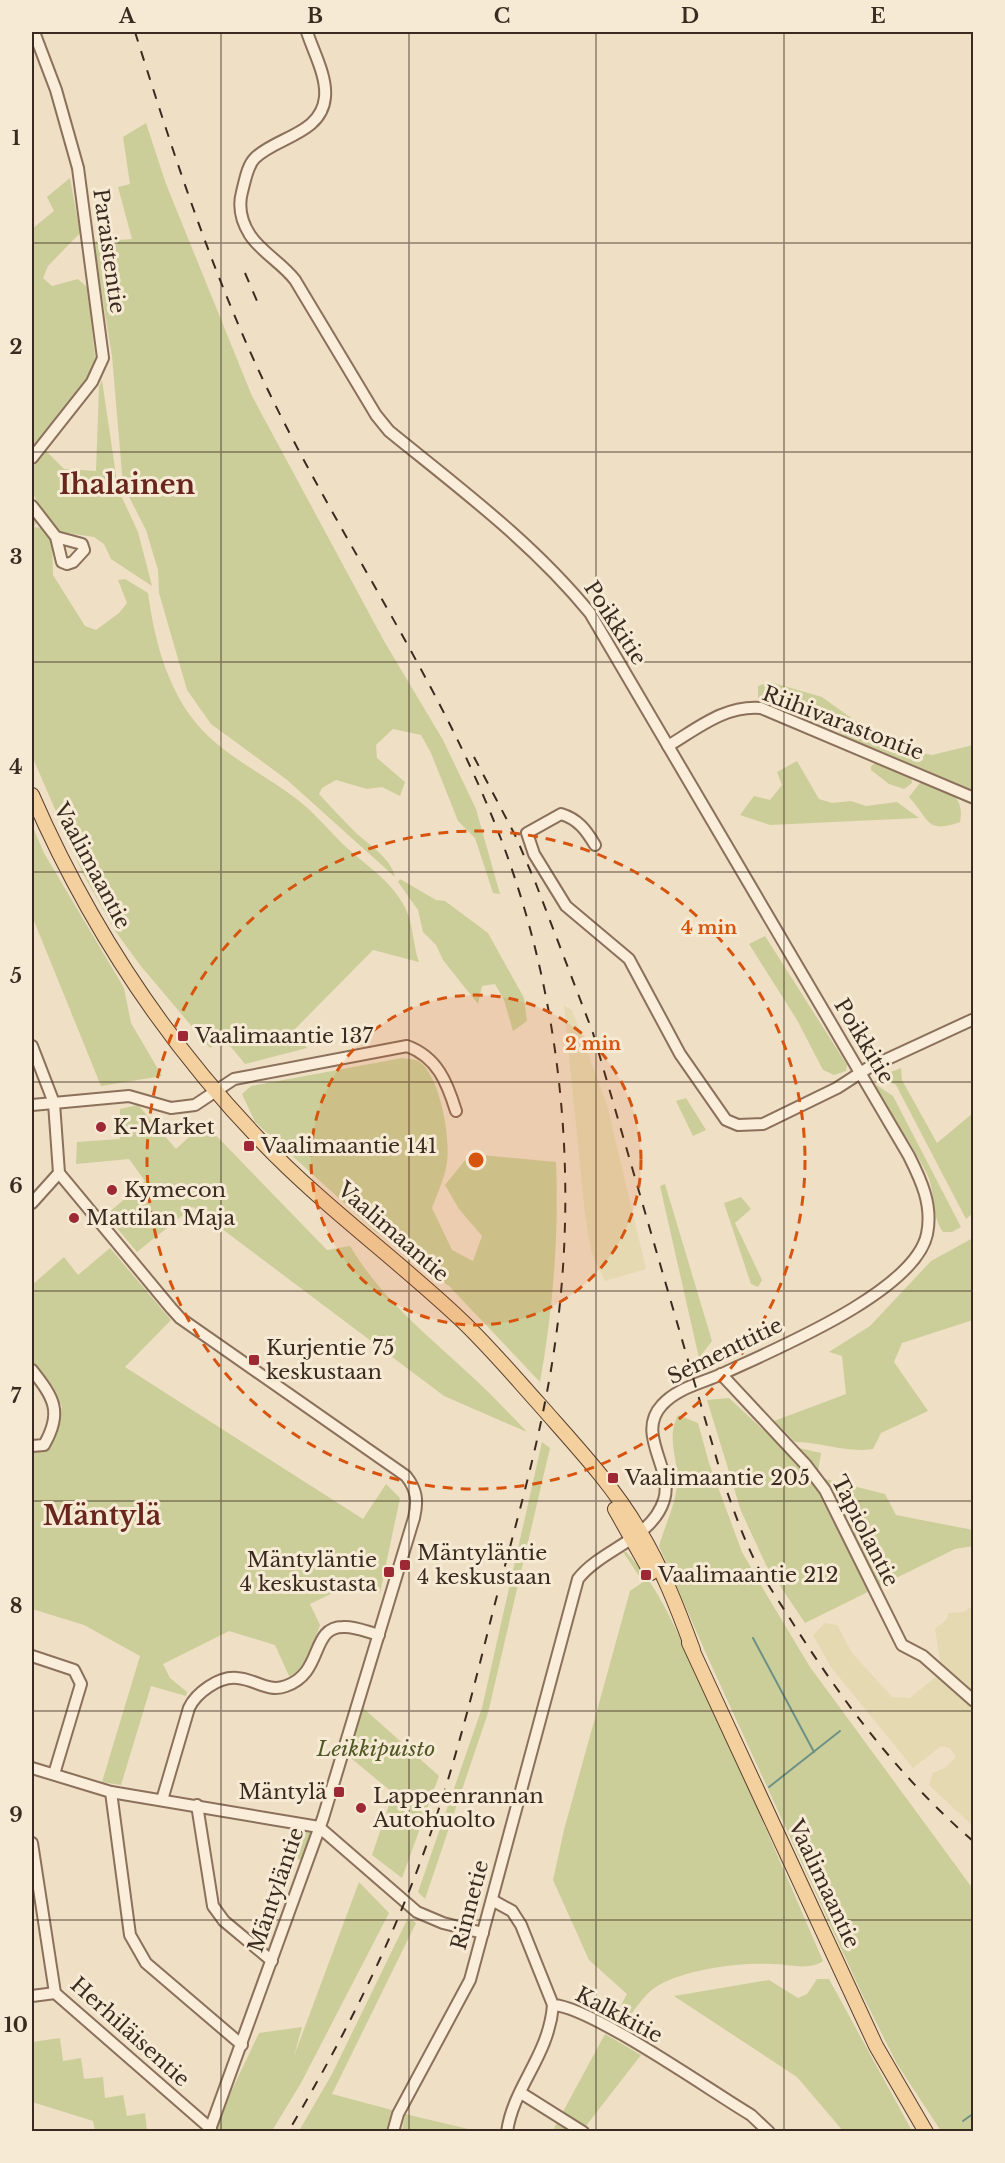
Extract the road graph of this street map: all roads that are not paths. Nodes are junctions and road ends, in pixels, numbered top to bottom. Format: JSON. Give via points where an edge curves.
{"nodes":[{"id":1,"x":34,"y":32,"type":"edge"},
{"id":2,"x":307,"y":32,"type":"edge"},
{"id":3,"x":32,"y":458,"type":"edge"},
{"id":4,"x":32,"y":506,"type":"edge"},
{"id":5,"x":56,"y":537,"type":"dead end"},
{"id":6,"x":668,"y":746,"type":"junction"},
{"id":7,"x":32,"y":795,"type":"edge"},
{"id":8,"x":974,"y":798,"type":"edge"},
{"id":9,"x":595,"y":845,"type":"dead end"},
{"id":10,"x":974,"y":1019,"type":"edge"},
{"id":11,"x":32,"y":1046,"type":"edge"},
{"id":12,"x":860,"y":1072,"type":"junction"},
{"id":13,"x":216,"y":1092,"type":"junction"},
{"id":14,"x":54,"y":1103,"type":"junction"},
{"id":15,"x":32,"y":1105,"type":"edge"},
{"id":16,"x":456,"y":1111,"type":"dead end"},
{"id":17,"x":59,"y":1173,"type":"junction"},
{"id":18,"x":32,"y":1203,"type":"edge"},
{"id":19,"x":918,"y":1254,"type":"joint"},
{"id":20,"x":32,"y":1370,"type":"edge"},
{"id":21,"x":721,"y":1374,"type":"junction"},
{"id":22,"x":32,"y":1446,"type":"edge"},
{"id":23,"x":636,"y":1534,"type":"junction"},
{"id":24,"x":379,"y":1635,"type":"junction"},
{"id":25,"x":32,"y":1656,"type":"edge"},
{"id":26,"x":974,"y":1701,"type":"edge"},
{"id":27,"x":32,"y":1768,"type":"edge"},
{"id":28,"x":54,"y":1774,"type":"junction"},
{"id":29,"x":111,"y":1792,"type":"junction"},
{"id":30,"x":162,"y":1800,"type":"junction"},
{"id":31,"x":197,"y":1805,"type":"junction"},
{"id":32,"x":319,"y":1827,"type":"junction"},
{"id":33,"x":32,"y":1844,"type":"edge"},
{"id":34,"x":492,"y":1900,"type":"junction"},
{"id":35,"x":483,"y":1933,"type":"junction"},
{"id":36,"x":272,"y":1961,"type":"junction"},
{"id":37,"x":54,"y":1993,"type":"junction"},
{"id":38,"x":32,"y":1996,"type":"edge"},
{"id":39,"x":553,"y":2005,"type":"junction"},
{"id":40,"x":242,"y":2045,"type":"junction"},
{"id":41,"x":521,"y":2093,"type":"junction"},
{"id":42,"x":210,"y":2130,"type":"edge"},
{"id":43,"x":393,"y":2132,"type":"edge"},
{"id":44,"x":507,"y":2132,"type":"edge"},
{"id":45,"x":583,"y":2132,"type":"edge"},
{"id":46,"x":769,"y":2132,"type":"edge"},
{"id":47,"x":926,"y":2132,"type":"edge"}],
"edges":[{"from":1,"to":3,"type":"street","name":"Paraistentie","via":[[56,90],[78,168],[103,358],[92,382]]},
{"from":2,"to":6,"type":"street","name":"Poikkitie","via":[[325,98],[313,122],[267,149],[251,164],[239,205],[250,236],[295,280],[389,431],[497,518],[590,613]]},
{"from":4,"to":5,"type":"street"},
{"from":6,"to":8,"type":"street","name":"Riihivarastontie","via":[[725,712],[741,707],[761,708]]},
{"from":6,"to":12,"type":"street","name":"Poikkitie"},
{"from":7,"to":13,"type":"main road","name":"Vaalimaantie","via":[[54,847],[94,922],[155,1014]]},
{"from":9,"to":12,"type":"street","via":[[573,818],[561,814],[527,833],[534,854],[566,906],[629,959],[680,1054],[726,1120],[738,1125],[763,1124],[837,1088]]},
{"from":10,"to":12,"type":"street"},
{"from":11,"to":14,"type":"street"},
{"from":12,"to":19,"type":"street","name":"Poikkitie","via":[[923,1184],[929,1212],[927,1235]]},
{"from":13,"to":14,"type":"street","via":[[195,1105],[171,1108],[129,1096]]},
{"from":13,"to":16,"type":"street","via":[[234,1079],[407,1046],[422,1052],[436,1066]]},
{"from":13,"to":23,"type":"main road","name":"Vaalimaantie","via":[[263,1144],[459,1318],[582,1453]]},
{"from":14,"to":15,"type":"street"},
{"from":14,"to":17,"type":"street"},
{"from":17,"to":18,"type":"street"},
{"from":17,"to":24,"type":"street","name":"Mäntyläntie","via":[[180,1318],[406,1476],[415,1487],[416,1511]]},
{"from":19,"to":21,"type":"street","name":"Sementtitie","via":[[863,1305]]},
{"from":20,"to":22,"type":"street","via":[[50,1393],[54,1426],[44,1445]]},
{"from":21,"to":23,"type":"street","name":"Sementtitie","via":[[672,1396],[655,1415],[653,1439],[665,1492],[656,1515]]},
{"from":21,"to":26,"type":"street","name":"Tapiolantie","via":[[825,1490],[902,1645],[923,1656]]},
{"from":23,"to":34,"type":"street","name":"Rinnetie","via":[[587,1567],[578,1579]]},
{"from":23,"to":47,"type":"main road","name":"Vaalimaantie","via":[[876,2046]]},
{"from":24,"to":30,"type":"street","via":[[351,1627],[329,1630],[322,1637],[308,1673],[285,1687],[272,1689],[237,1677],[201,1692],[189,1708]]},
{"from":24,"to":32,"type":"street","name":"Mäntyläntie"},
{"from":25,"to":28,"type":"street","via":[[74,1670],[81,1684]]},
{"from":27,"to":28,"type":"street"},
{"from":28,"to":29,"type":"street"},
{"from":29,"to":30,"type":"street"},
{"from":29,"to":40,"type":"street","via":[[130,1935],[136,1949],[146,1963]]},
{"from":30,"to":31,"type":"street"},
{"from":31,"to":32,"type":"street"},
{"from":31,"to":36,"type":"street","via":[[213,1906],[224,1921]]},
{"from":32,"to":35,"type":"street","via":[[417,1912]]},
{"from":32,"to":36,"type":"street","name":"Mäntyläntie"},
{"from":33,"to":37,"type":"street","name":"Herhiläisentie"},
{"from":34,"to":35,"type":"street","name":"Rinnetie"},
{"from":34,"to":39,"type":"street","name":"Kalkkitie","via":[[512,1911],[521,1925]]},
{"from":35,"to":43,"type":"street","name":"Rinnetie","via":[[470,1980],[398,2114]]},
{"from":36,"to":40,"type":"street","name":"Mäntyläntie"},
{"from":37,"to":38,"type":"street"},
{"from":37,"to":42,"type":"street","name":"Herhiläisentie"},
{"from":39,"to":41,"type":"street","via":[[548,2040]]},
{"from":39,"to":46,"type":"street","name":"Kalkkitie","via":[[573,2008],[623,2036],[751,2115]]},
{"from":40,"to":42,"type":"street","name":"Mäntyläntie"},
{"from":41,"to":44,"type":"street"},
{"from":41,"to":45,"type":"street"}]}
